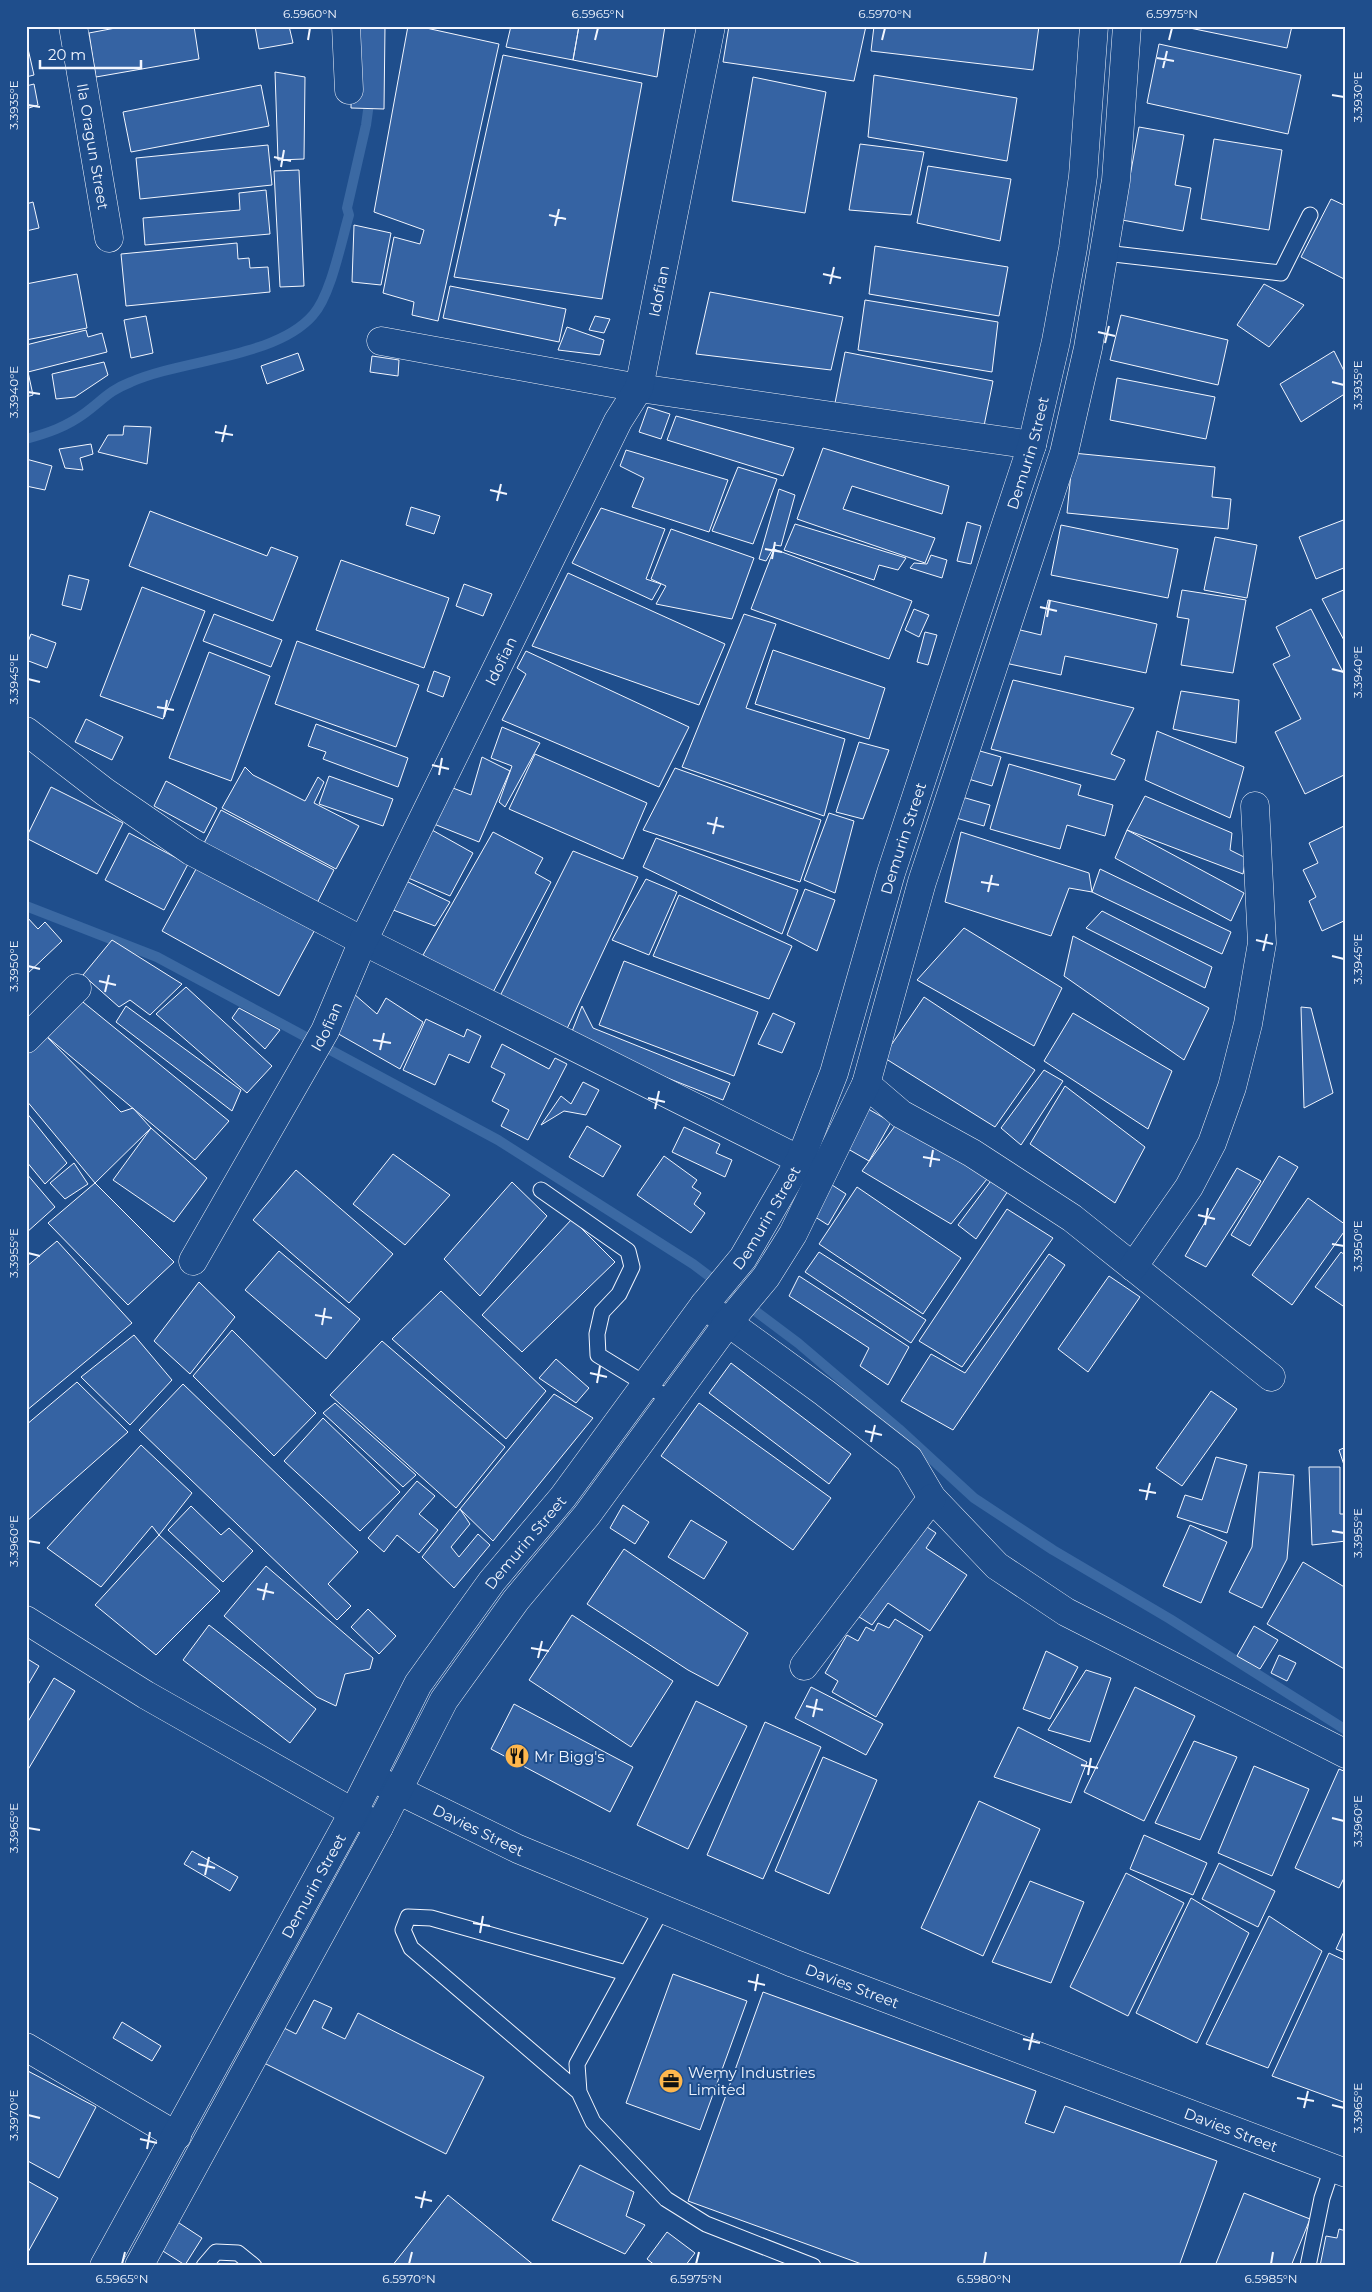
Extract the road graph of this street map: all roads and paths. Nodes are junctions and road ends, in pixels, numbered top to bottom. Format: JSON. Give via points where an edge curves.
{"nodes":[{"id":1,"x":73,"y":26,"type":"edge"},
{"id":2,"x":346,"y":26,"type":"edge"},
{"id":3,"x":711,"y":26,"type":"edge"},
{"id":4,"x":1094,"y":26,"type":"edge"},
{"id":5,"x":1127,"y":26,"type":"edge"},
{"id":6,"x":349,"y":90,"type":"dead end"},
{"id":7,"x":1310,"y":215,"type":"dead end"},
{"id":8,"x":109,"y":238,"type":"dead end"},
{"id":9,"x":1105,"y":253,"type":"junction"},
{"id":10,"x":380,"y":341,"type":"dead end"},
{"id":11,"x":639,"y":388,"type":"junction"},
{"id":12,"x":1032,"y":444,"type":"junction"},
{"id":13,"x":26,"y":731,"type":"edge"},
{"id":14,"x":1255,"y":806,"type":"dead end"},
{"id":15,"x":363,"y":941,"type":"junction"},
{"id":16,"x":77,"y":988,"type":"dead end"},
{"id":17,"x":26,"y":1039,"type":"edge"},
{"id":18,"x":866,"y":1084,"type":"junction"},
{"id":19,"x":800,"y":1160,"type":"junction"},
{"id":20,"x":540,"y":1190,"type":"dead end"},
{"id":21,"x":193,"y":1261,"type":"dead end"},
{"id":22,"x":1133,"y":1267,"type":"junction"},
{"id":23,"x":710,"y":1298,"type":"junction"},
{"id":24,"x":734,"y":1317,"type":"junction"},
{"id":25,"x":1271,"y":1377,"type":"dead end"},
{"id":26,"x":647,"y":1384,"type":"junction"},
{"id":27,"x":673,"y":1400,"type":"junction"},
{"id":28,"x":932,"y":1498,"type":"junction"},
{"id":29,"x":26,"y":1620,"type":"edge"},
{"id":30,"x":804,"y":1666,"type":"dead end"},
{"id":31,"x":1346,"y":1754,"type":"edge"},
{"id":32,"x":369,"y":1776,"type":"junction"},
{"id":33,"x":396,"y":1790,"type":"junction"},
{"id":34,"x":353,"y":1813,"type":"junction"},
{"id":35,"x":379,"y":1827,"type":"junction"},
{"id":36,"x":662,"y":1909,"type":"junction"},
{"id":37,"x":626,"y":1974,"type":"junction"},
{"id":38,"x":26,"y":2047,"type":"edge"},
{"id":39,"x":579,"y":2092,"type":"junction"},
{"id":40,"x":177,"y":2136,"type":"junction"},
{"id":41,"x":1339,"y":2171,"type":"edge"},
{"id":42,"x":104,"y":2266,"type":"edge"},
{"id":43,"x":139,"y":2266,"type":"edge"},
{"id":44,"x":204,"y":2266,"type":"edge"},
{"id":45,"x":254,"y":2266,"type":"edge"},
{"id":46,"x":813,"y":2266,"type":"edge"},
{"id":47,"x":1308,"y":2266,"type":"edge"}],
"edges":[{"from":1,"to":8,"type":"street","name":"Ila Oragun Street"},
{"from":2,"to":6,"type":"street"},
{"from":3,"to":11,"type":"street","name":"Idofian"},
{"from":4,"to":12,"type":"street","name":"Demurin Street","via":[[1084,176],[1056,341]]},
{"from":5,"to":9,"type":"street","name":"Demurin Street","via":[[1116,180]]},
{"from":7,"to":9,"type":"lane","via":[[1281,273]]},
{"from":9,"to":18,"type":"street","name":"Demurin Street","via":[[1064,453],[922,882]]},
{"from":10,"to":11,"type":"street"},
{"from":11,"to":12,"type":"street"},
{"from":11,"to":15,"type":"street","name":"Idofian","via":[[618,421]]},
{"from":12,"to":19,"type":"street","name":"Demurin Street","via":[[891,873],[834,1073]]},
{"from":13,"to":15,"type":"street","via":[[105,792],[191,851]]},
{"from":14,"to":22,"type":"street","via":[[1262,943],[1248,1024],[1232,1087],[1212,1143],[1188,1187]]},
{"from":15,"to":19,"type":"street"},
{"from":15,"to":21,"type":"street","name":"Idofian","via":[[325,1031]]},
{"from":16,"to":17,"type":"street"},
{"from":18,"to":22,"type":"street","via":[[901,1114],[972,1153],[1072,1218]]},
{"from":18,"to":24,"type":"street","name":"Demurin Street","via":[[793,1234],[766,1277]]},
{"from":19,"to":23,"type":"street","name":"Demurin Street","via":[[743,1258]]},
{"from":20,"to":26,"type":"lane","via":[[628,1251],[632,1267],[619,1294],[602,1312],[597,1334],[598,1355]]},
{"from":22,"to":25,"type":"street"},
{"from":23,"to":24,"type":"street"},
{"from":23,"to":26,"type":"street","name":"Demurin Street"},
{"from":24,"to":27,"type":"street","name":"Demurin Street"},
{"from":24,"to":28,"type":"street","via":[[909,1459]]},
{"from":26,"to":27,"type":"lane"},
{"from":26,"to":32,"type":"street","name":"Demurin Street","via":[[423,1676]]},
{"from":27,"to":33,"type":"street","name":"Demurin Street","via":[[587,1515],[516,1600],[449,1693]]},
{"from":28,"to":30,"type":"street"},
{"from":28,"to":31,"type":"street","via":[[996,1566],[1066,1612]]},
{"from":29,"to":34,"type":"street","via":[[146,1694]]},
{"from":32,"to":33,"type":"street","name":"Davies Street"},
{"from":32,"to":34,"type":"street","name":"Demurin Street"},
{"from":33,"to":35,"type":"street","name":"Demurin Street"},
{"from":33,"to":36,"type":"street","name":"Davies Street","via":[[518,1849]]},
{"from":34,"to":35,"type":"street"},
{"from":34,"to":40,"type":"street","name":"Demurin Street"},
{"from":35,"to":43,"type":"street","name":"Demurin Street"},
{"from":36,"to":37,"type":"lane"},
{"from":36,"to":41,"type":"street","name":"Davies Street","via":[[802,1966]]},
{"from":37,"to":39,"type":"lane","via":[[577,2064]]},
{"from":37,"to":39,"type":"lane","via":[[431,1918],[408,1917],[403,1930],[410,1948]]},
{"from":38,"to":40,"type":"street"},
{"from":39,"to":46,"type":"lane","via":[[593,2122],[666,2199],[706,2224]]},
{"from":40,"to":42,"type":"street","name":"Demurin Street"},
{"from":41,"to":47,"type":"lane","via":[[1322,2198]]},
{"from":44,"to":45,"type":"lane","via":[[216,2252],[238,2253]]}]}
